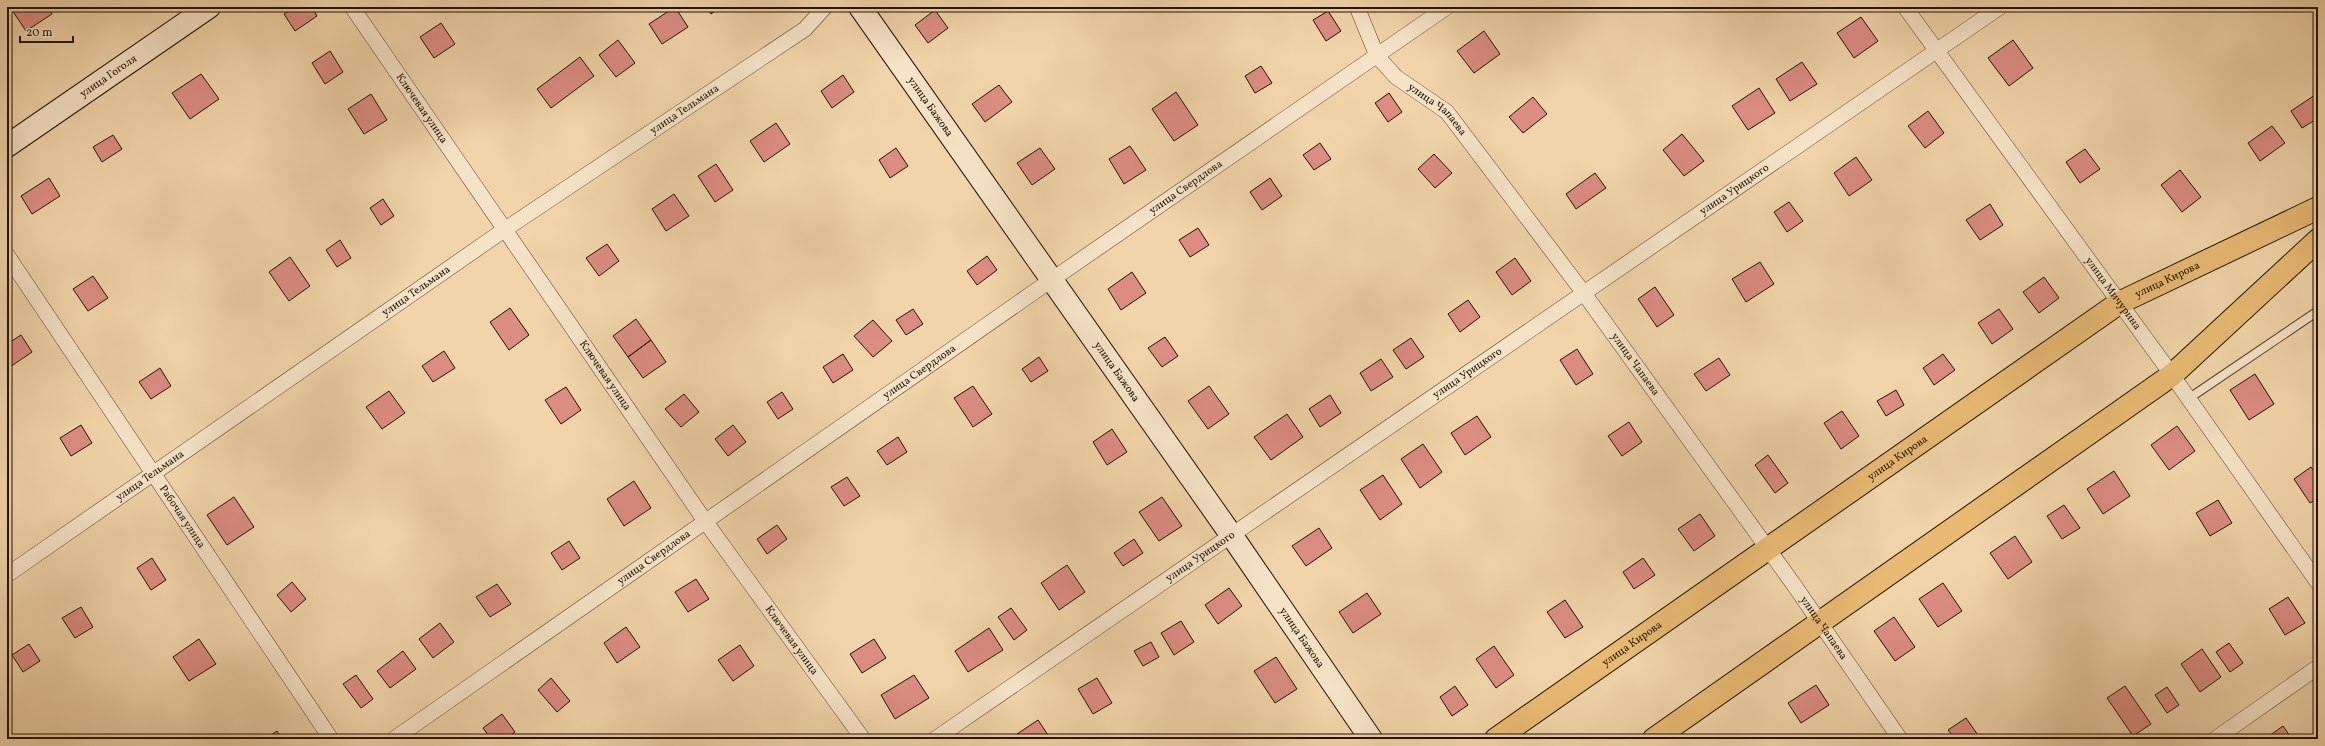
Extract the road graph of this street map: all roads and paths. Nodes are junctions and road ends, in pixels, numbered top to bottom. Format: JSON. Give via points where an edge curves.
{"nodes":[{"id":1,"x":209,"y":7,"type":"edge"},
{"id":2,"x":352,"y":7,"type":"edge"},
{"id":3,"x":825,"y":7,"type":"edge"},
{"id":4,"x":860,"y":7,"type":"edge"},
{"id":5,"x":1357,"y":7,"type":"edge"},
{"id":6,"x":1447,"y":7,"type":"edge"},
{"id":7,"x":1905,"y":7,"type":"edge"},
{"id":8,"x":2000,"y":7,"type":"edge"},
{"id":9,"x":1937,"y":52,"type":"junction"},
{"id":10,"x":1377,"y":56,"type":"junction"},
{"id":11,"x":7,"y":146,"type":"edge"},
{"id":12,"x":2318,"y":208,"type":"edge"},
{"id":13,"x":504,"y":230,"type":"junction"},
{"id":14,"x":2318,"y":240,"type":"edge"},
{"id":15,"x":7,"y":254,"type":"edge"},
{"id":16,"x":1051,"y":280,"type":"junction"},
{"id":17,"x":1583,"y":292,"type":"junction"},
{"id":18,"x":2120,"y":303,"type":"junction"},
{"id":19,"x":2318,"y":311,"type":"edge"},
{"id":20,"x":2172,"y":375,"type":"junction"},
{"id":21,"x":2188,"y":399,"type":"junction"},
{"id":22,"x":153,"y":472,"type":"junction"},
{"id":23,"x":705,"y":521,"type":"junction"},
{"id":24,"x":1232,"y":536,"type":"junction"},
{"id":25,"x":1768,"y":549,"type":"junction"},
{"id":26,"x":7,"y":575,"type":"edge"},
{"id":27,"x":2318,"y":583,"type":"edge"},
{"id":28,"x":1820,"y":623,"type":"junction"},
{"id":29,"x":2318,"y":667,"type":"edge"},
{"id":30,"x":332,"y":739,"type":"edge"},
{"id":31,"x":394,"y":739,"type":"edge"},
{"id":32,"x":863,"y":739,"type":"edge"},
{"id":33,"x":935,"y":739,"type":"edge"},
{"id":34,"x":1370,"y":739,"type":"edge"},
{"id":35,"x":1496,"y":739,"type":"edge"},
{"id":36,"x":1654,"y":739,"type":"edge"},
{"id":37,"x":1900,"y":739,"type":"edge"},
{"id":38,"x":2215,"y":739,"type":"edge"}],
"edges":[{"from":1,"to":11,"type":"street","name":"улица Гоголя"},
{"from":2,"to":13,"type":"street","name":"Ключевая улица"},
{"from":3,"to":13,"type":"street","name":"улица Тельмана","via":[[805,29]]},
{"from":4,"to":16,"type":"street","name":"улица Бажова"},
{"from":5,"to":10,"type":"street","name":"улица Чапаева"},
{"from":6,"to":10,"type":"street","name":"улица Свердлова"},
{"from":7,"to":9,"type":"street","name":"улица Мичурина"},
{"from":8,"to":9,"type":"street","name":"улица Урицкого"},
{"from":9,"to":17,"type":"street","name":"улица Урицкого"},
{"from":9,"to":18,"type":"street","name":"улица Мичурина"},
{"from":10,"to":16,"type":"street","name":"улица Свердлова"},
{"from":10,"to":17,"type":"street","name":"улица Чапаева","via":[[1396,77],[1447,112]]},
{"from":12,"to":18,"type":"main road","name":"улица Кирова"},
{"from":13,"to":22,"type":"street","name":"улица Тельмана"},
{"from":13,"to":23,"type":"street","name":"Ключевая улица"},
{"from":14,"to":20,"type":"main road"},
{"from":15,"to":22,"type":"street","name":"Рабочая улица"},
{"from":16,"to":23,"type":"street","name":"улица Свердлова"},
{"from":16,"to":24,"type":"street","name":"улица Бажова"},
{"from":17,"to":24,"type":"street","name":"улица Урицкого"},
{"from":17,"to":25,"type":"street","name":"улица Чапаева"},
{"from":18,"to":20,"type":"street","name":"улица Мичурина"},
{"from":18,"to":25,"type":"main road","name":"улица Кирова"},
{"from":19,"to":21,"type":"lane"},
{"from":20,"to":21,"type":"street","name":"улица Мичурина"},
{"from":20,"to":28,"type":"main road"},
{"from":21,"to":27,"type":"street","name":"улица Мичурина"},
{"from":22,"to":26,"type":"street","name":"улица Тельмана"},
{"from":22,"to":30,"type":"street","name":"Рабочая улица"},
{"from":23,"to":31,"type":"street","name":"улица Свердлова"},
{"from":23,"to":32,"type":"street","name":"Ключевая улица"},
{"from":24,"to":33,"type":"street","name":"улица Урицкого"},
{"from":24,"to":34,"type":"street","name":"улица Бажова"},
{"from":25,"to":28,"type":"street","name":"улица Чапаева"},
{"from":25,"to":35,"type":"main road","name":"улица Кирова"},
{"from":28,"to":36,"type":"main road"},
{"from":28,"to":37,"type":"street","name":"улица Чапаева"},
{"from":29,"to":38,"type":"street"}]}
